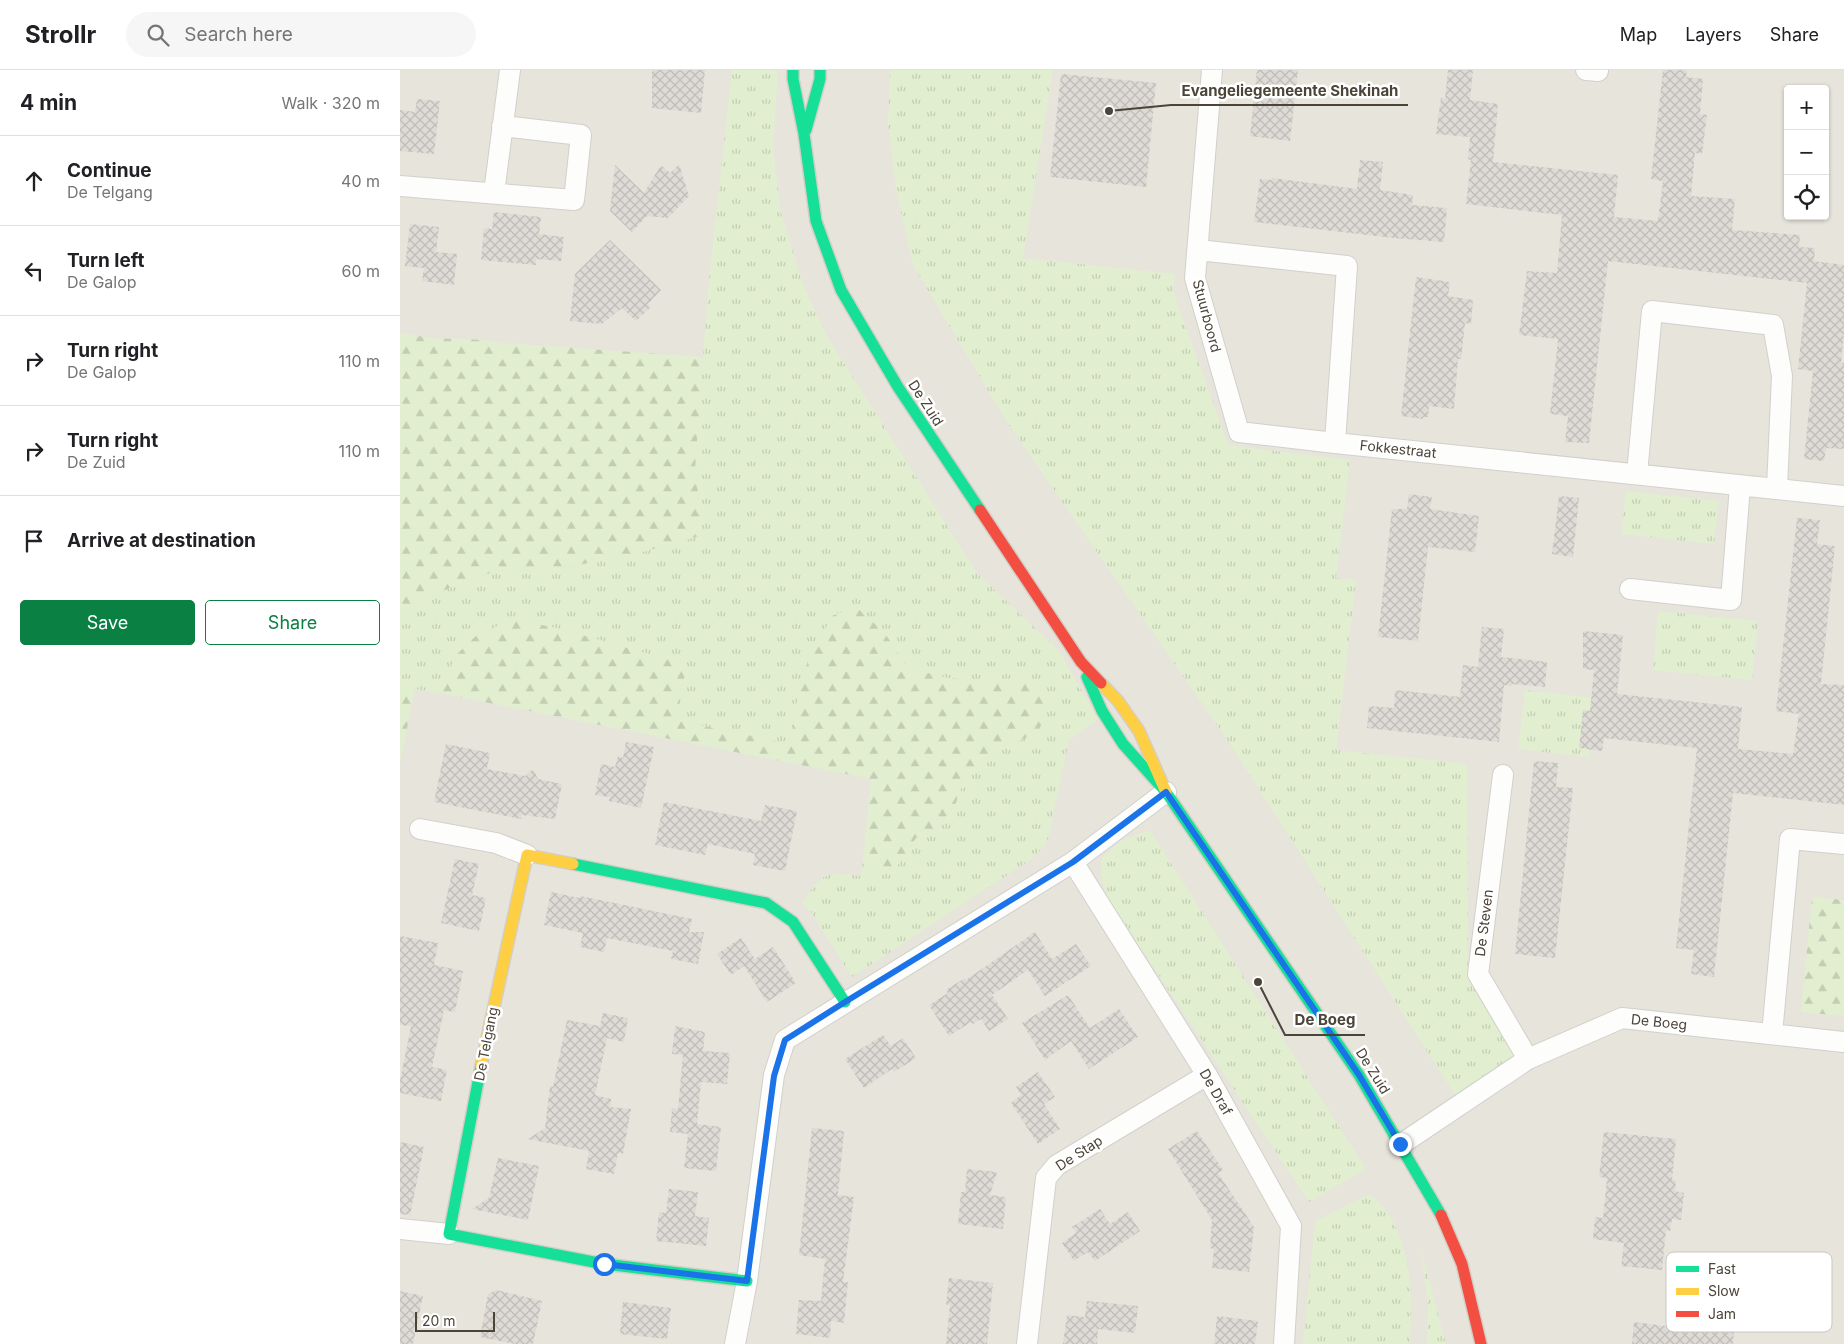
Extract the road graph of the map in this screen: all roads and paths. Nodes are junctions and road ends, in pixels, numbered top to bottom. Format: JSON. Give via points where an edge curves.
{"nodes":[{"id":1,"x":510,"y":70,"type":"edge"},
{"id":2,"x":794,"y":70,"type":"edge"},
{"id":3,"x":820,"y":70,"type":"edge"},
{"id":4,"x":1212,"y":70,"type":"edge"},
{"id":5,"x":1586,"y":70,"type":"edge"},
{"id":6,"x":1598,"y":70,"type":"edge"},
{"id":7,"x":502,"y":126,"type":"junction"},
{"id":8,"x":804,"y":134,"type":"junction"},
{"id":9,"x":400,"y":186,"type":"edge"},
{"id":10,"x":494,"y":193,"type":"junction"},
{"id":11,"x":1198,"y":250,"type":"junction"},
{"id":12,"x":1335,"y":443,"type":"junction"},
{"id":13,"x":1637,"y":474,"type":"junction"},
{"id":14,"x":1740,"y":486,"type":"junction"},
{"id":15,"x":1777,"y":488,"type":"junction"},
{"id":16,"x":1844,"y":496,"type":"edge"},
{"id":17,"x":1630,"y":589,"type":"dead end"},
{"id":18,"x":1081,"y":662,"type":"junction"},
{"id":19,"x":1503,"y":775,"type":"dead end"},
{"id":20,"x":1166,"y":792,"type":"junction"},
{"id":21,"x":420,"y":829,"type":"dead end"},
{"id":22,"x":1844,"y":844,"type":"edge"},
{"id":23,"x":527,"y":855,"type":"junction"},
{"id":24,"x":1073,"y":862,"type":"junction"},
{"id":25,"x":845,"y":1002,"type":"junction"},
{"id":26,"x":1772,"y":1034,"type":"junction"},
{"id":27,"x":1844,"y":1042,"type":"edge"},
{"id":28,"x":1528,"y":1060,"type":"junction"},
{"id":29,"x":1206,"y":1076,"type":"junction"},
{"id":30,"x":1400,"y":1144,"type":"junction"},
{"id":31,"x":400,"y":1229,"type":"edge"},
{"id":32,"x":449,"y":1234,"type":"junction"},
{"id":33,"x":747,"y":1281,"type":"junction"},
{"id":34,"x":1480,"y":1342,"type":"edge"},
{"id":35,"x":735,"y":1344,"type":"edge"},
{"id":36,"x":1027,"y":1344,"type":"edge"},
{"id":37,"x":1284,"y":1344,"type":"edge"}],
"edges":[{"from":1,"to":7,"type":"street"},
{"from":2,"to":8,"type":"street","name":"De Zuid"},
{"from":3,"to":8,"type":"street","name":"De Zuid"},
{"from":4,"to":11,"type":"street","name":"Stuurboord"},
{"from":5,"to":6,"type":"street"},
{"from":7,"to":10,"type":"street"},
{"from":7,"to":10,"type":"street","via":[[581,135],[574,200]]},
{"from":8,"to":18,"type":"street","name":"De Zuid","via":[[816,221],[841,290],[898,387]]},
{"from":9,"to":10,"type":"street"},
{"from":11,"to":12,"type":"street","name":"Stuurboord","via":[[1195,278],[1239,432]]},
{"from":11,"to":12,"type":"street","via":[[1347,266]]},
{"from":12,"to":13,"type":"street","name":"Fokkestraat"},
{"from":13,"to":14,"type":"street","name":"Fokkestraat"},
{"from":13,"to":15,"type":"street","via":[[1652,311],[1773,326],[1782,376]]},
{"from":14,"to":15,"type":"street","name":"Fokkestraat"},
{"from":14,"to":17,"type":"street","via":[[1731,600]]},
{"from":15,"to":16,"type":"street","name":"Fokkestraat"},
{"from":18,"to":20,"type":"street","name":"De Zuid","via":[[1102,711],[1122,744]]},
{"from":18,"to":20,"type":"street","name":"De Zuid","via":[[1118,701],[1139,731]]},
{"from":19,"to":28,"type":"street","name":"De Steven","via":[[1478,974]]},
{"from":20,"to":24,"type":"street"},
{"from":20,"to":30,"type":"street","name":"De Zuid","via":[[1359,1075]]},
{"from":21,"to":23,"type":"street","via":[[496,843]]},
{"from":22,"to":26,"type":"street","via":[[1790,839]]},
{"from":23,"to":25,"type":"street","via":[[766,904],[793,922]]},
{"from":23,"to":32,"type":"street","name":"De Telgang","via":[[488,1032]]},
{"from":24,"to":25,"type":"street"},
{"from":24,"to":29,"type":"street","name":"De Draf"},
{"from":25,"to":33,"type":"street","via":[[785,1040],[774,1076]]},
{"from":26,"to":27,"type":"street","name":"De Boeg"},
{"from":26,"to":28,"type":"street","name":"De Boeg","via":[[1622,1018]]},
{"from":28,"to":30,"type":"street","name":"De Boeg"},
{"from":29,"to":36,"type":"street","name":"De Stap","via":[[1057,1165],[1046,1178]]},
{"from":29,"to":37,"type":"street","name":"De Draf","via":[[1290,1226]]},
{"from":30,"to":34,"type":"street","name":"De Zuid","via":[[1440,1212],[1462,1264]]},
{"from":31,"to":32,"type":"street"},
{"from":32,"to":33,"type":"street","via":[[604,1264]]},
{"from":33,"to":35,"type":"street"}]}
